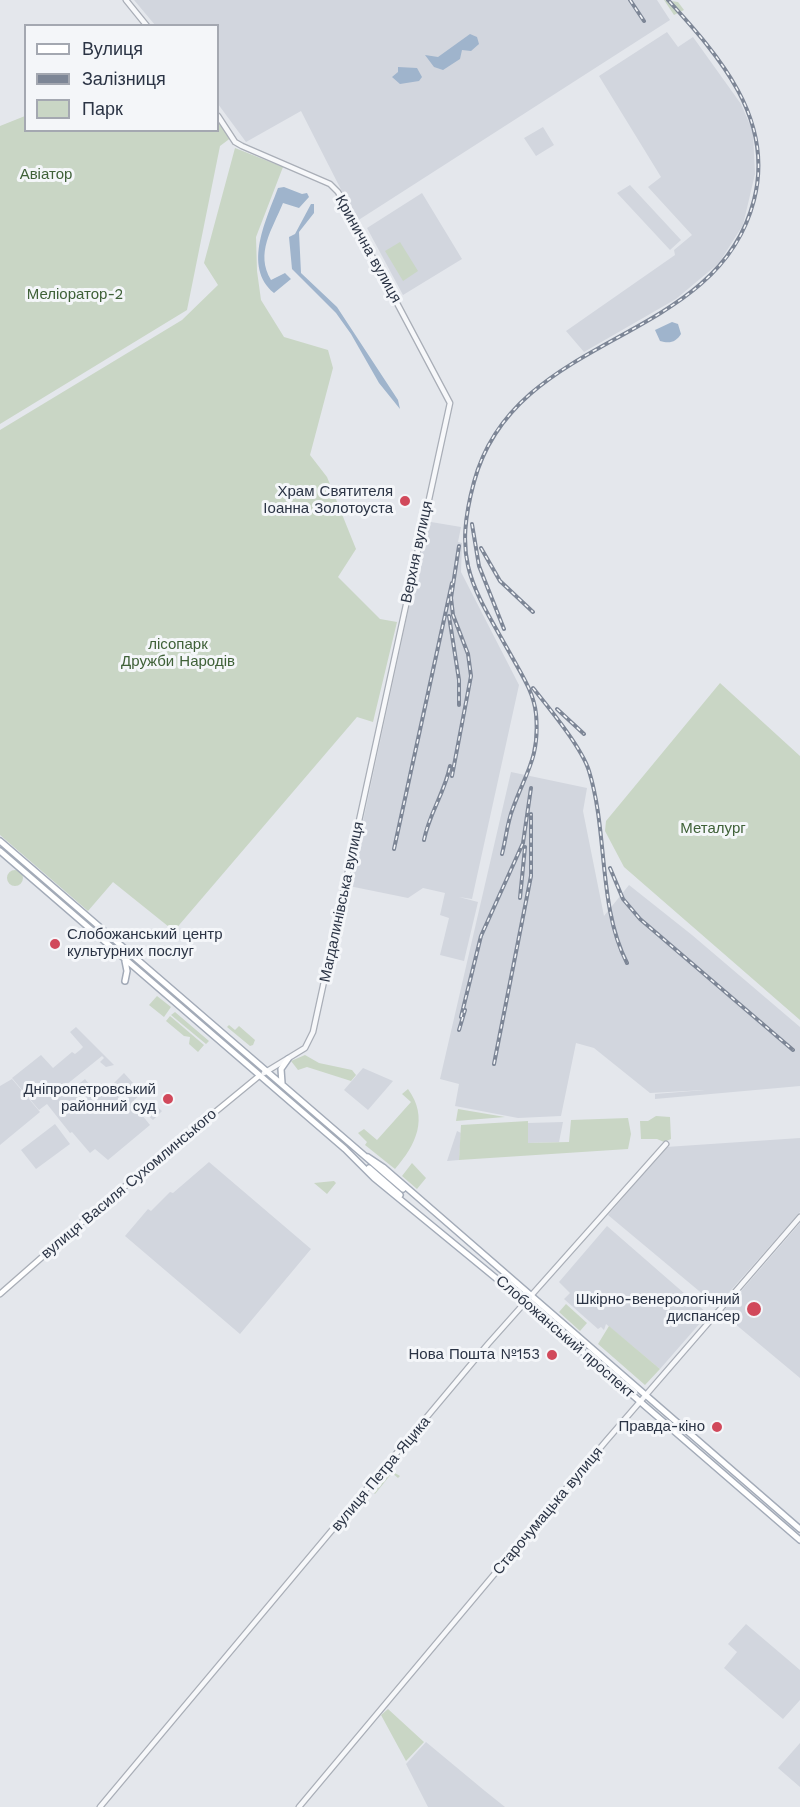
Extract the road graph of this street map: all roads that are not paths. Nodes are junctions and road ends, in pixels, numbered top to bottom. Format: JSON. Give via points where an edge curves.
{"nodes":[{"id":1,"x":126,"y":0,"type":"edge"},
{"id":2,"x":145,"y":24,"type":"edge"},
{"id":3,"x":219,"y":118,"type":"edge"},
{"id":4,"x":450,"y":403,"type":"joint"},
{"id":5,"x":385,"y":702,"type":"joint"},
{"id":6,"x":0,"y":841,"type":"edge"},
{"id":7,"x":0,"y":851,"type":"edge"},
{"id":8,"x":125,"y":959,"type":"junction"},
{"id":9,"x":125,"y":981,"type":"dead end"},
{"id":10,"x":288,"y":1059,"type":"junction"},
{"id":11,"x":267,"y":1072,"type":"junction"},
{"id":12,"x":259,"y":1076,"type":"junction"},
{"id":13,"x":282,"y":1083,"type":"junction"},
{"id":14,"x":666,"y":1144,"type":"dead end"},
{"id":15,"x":800,"y":1217,"type":"edge"},
{"id":16,"x":0,"y":1294,"type":"edge"},
{"id":17,"x":530,"y":1296,"type":"junction"},
{"id":18,"x":525,"y":1302,"type":"junction"},
{"id":19,"x":645,"y":1396,"type":"junction"},
{"id":20,"x":640,"y":1402,"type":"junction"},
{"id":21,"x":800,"y":1529,"type":"edge"},
{"id":22,"x":800,"y":1540,"type":"edge"},
{"id":23,"x":100,"y":1807,"type":"edge"},
{"id":24,"x":299,"y":1807,"type":"edge"}],
"edges":[{"from":1,"to":2,"type":"street"},
{"from":3,"to":4,"type":"street","name":"Кринична вулиця","via":[[235,142],[334,188]]},
{"from":4,"to":5,"type":"street","name":"Верхня вулиця"},
{"from":5,"to":10,"type":"street","name":"Магдалинівська вулиця","via":[[313,1032],[308,1044]]},
{"from":6,"to":11,"type":"main road","name":"Слобожанський проспект"},
{"from":7,"to":8,"type":"main road","name":"Слобожанський проспект"},
{"from":8,"to":9,"type":"main road"},
{"from":8,"to":12,"type":"main road","name":"Слобожанський проспект"},
{"from":10,"to":11,"type":"street","name":"Магдалинівська вулиця"},
{"from":10,"to":13,"type":"main road","via":[[281,1069]]},
{"from":11,"to":12,"type":"street","name":"Магдалинівська вулиця"},
{"from":11,"to":13,"type":"main road","name":"Слобожанський проспект"},
{"from":12,"to":16,"type":"main road","name":"вулиця Василя Сухомлинського"},
{"from":12,"to":18,"type":"main road","name":"Слобожанський проспект"},
{"from":13,"to":17,"type":"main road","name":"Слобожанський проспект"},
{"from":14,"to":17,"type":"street","name":"вулиця Петра Яцика"},
{"from":15,"to":19,"type":"street","name":"Старочумацька вулиця"},
{"from":17,"to":18,"type":"street","name":"вулиця Петра Яцика"},
{"from":17,"to":19,"type":"main road","name":"Слобожанський проспект"},
{"from":18,"to":20,"type":"main road","name":"Слобожанський проспект"},
{"from":18,"to":23,"type":"street","name":"вулиця Петра Яцика"},
{"from":19,"to":20,"type":"street","name":"Старочумацька вулиця"},
{"from":19,"to":21,"type":"main road","name":"Слобожанський проспект"},
{"from":20,"to":22,"type":"main road","name":"Слобожанський проспект"},
{"from":20,"to":24,"type":"street","name":"Старочумацька вулиця"}]}
